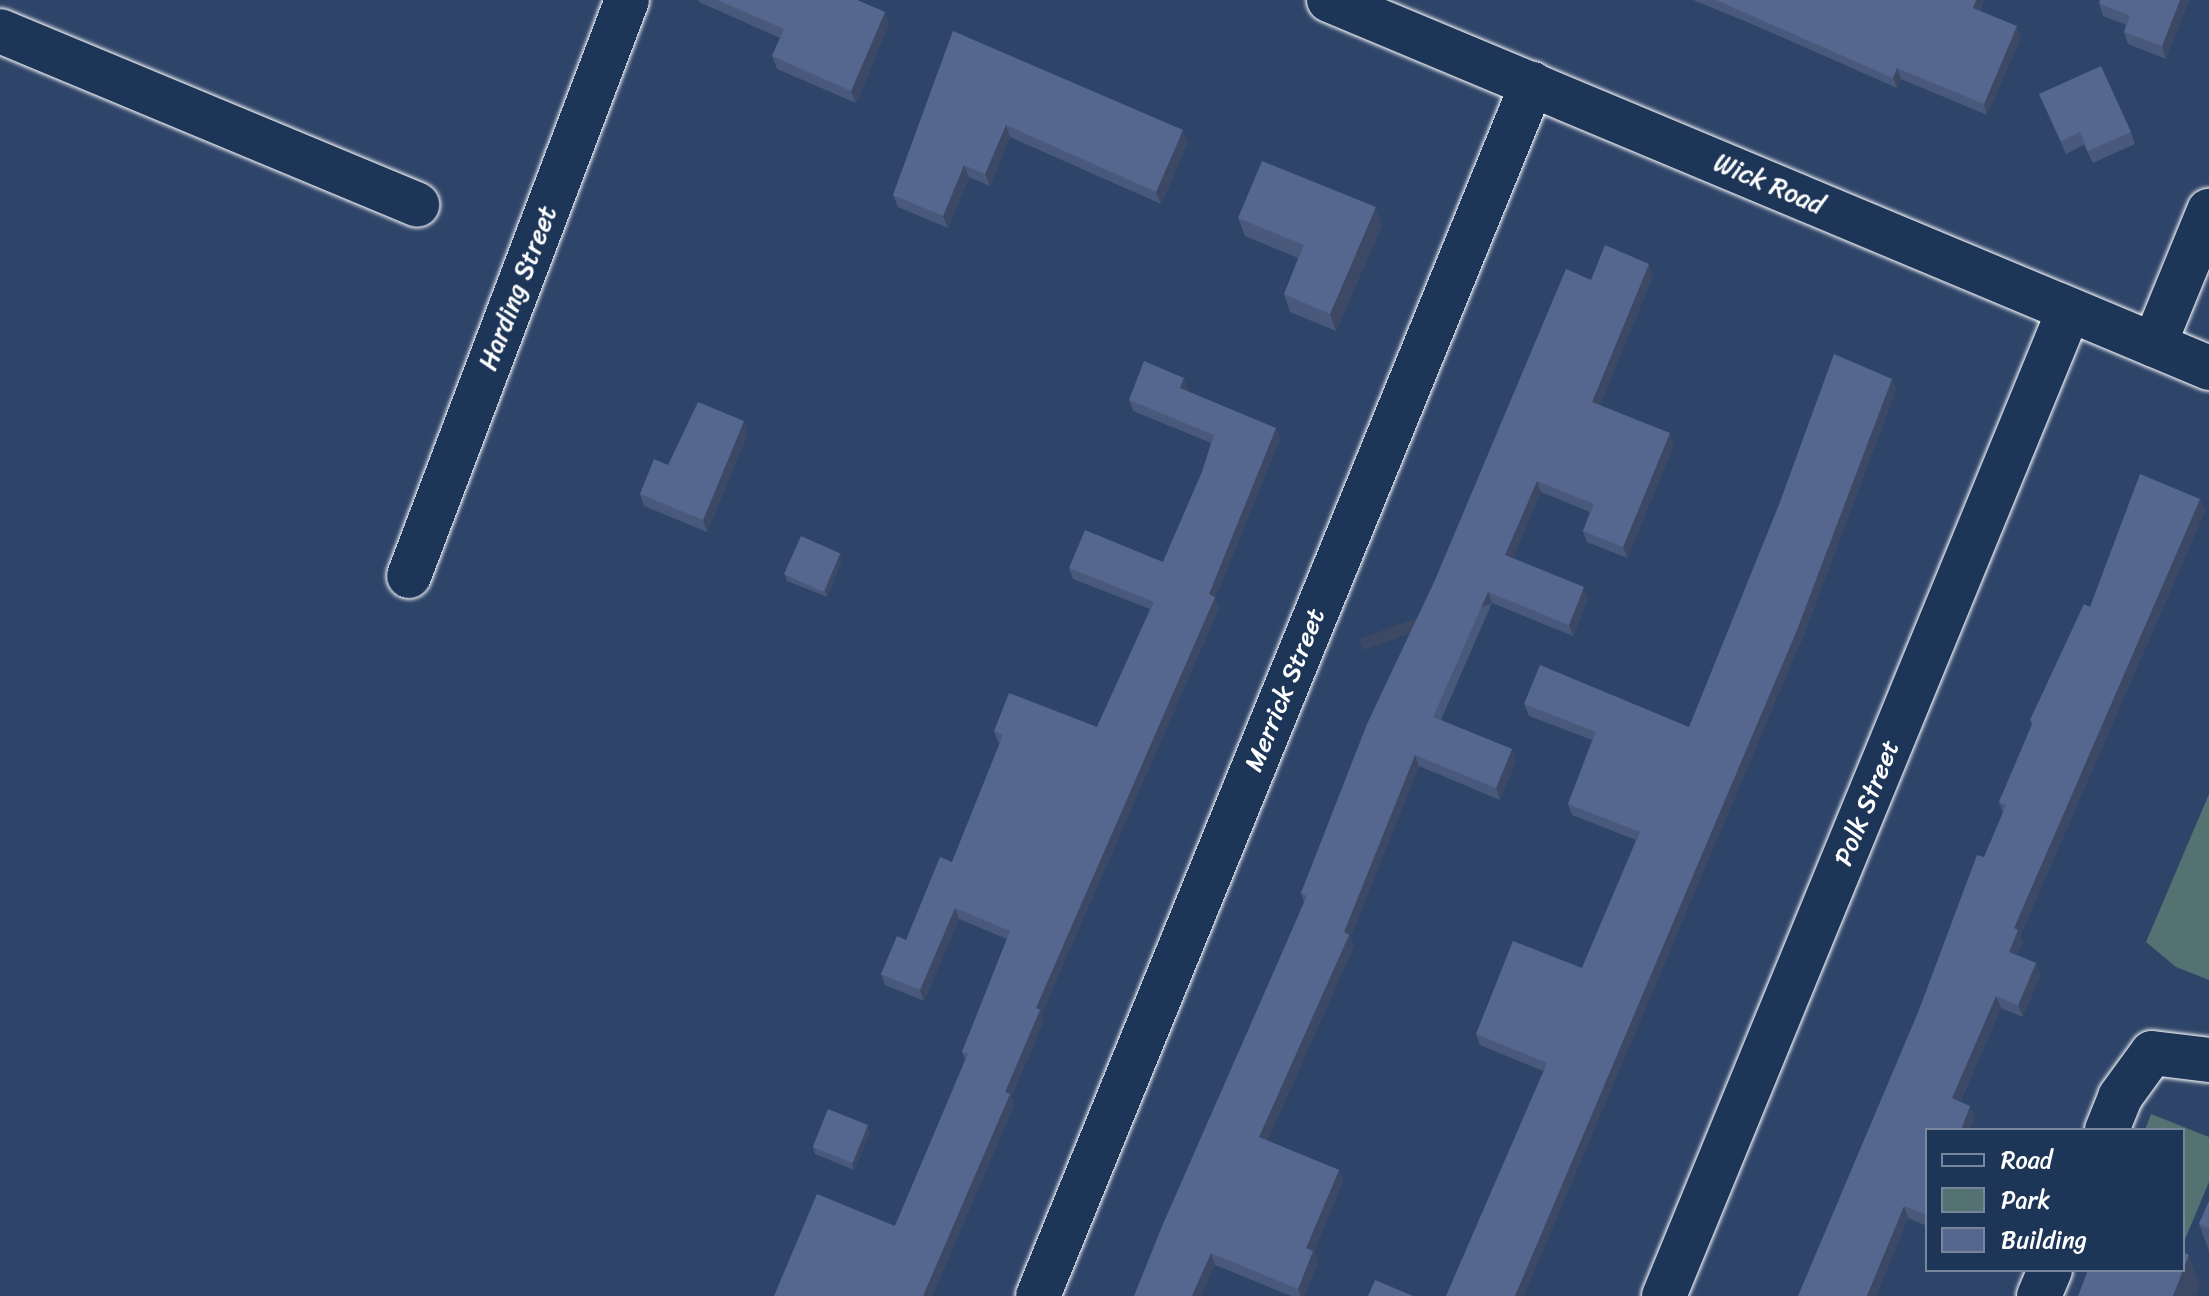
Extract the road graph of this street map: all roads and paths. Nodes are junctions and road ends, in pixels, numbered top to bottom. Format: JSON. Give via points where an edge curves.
{"nodes":[{"id":1,"x":627,"y":0,"type":"edge"},
{"id":2,"x":1329,"y":0,"type":"edge"},
{"id":3,"x":0,"y":31,"type":"edge"},
{"id":4,"x":1532,"y":84,"type":"junction"},
{"id":5,"x":417,"y":205,"type":"dead end"},
{"id":6,"x":2209,"y":211,"type":"edge"},
{"id":7,"x":2069,"y":310,"type":"junction"},
{"id":8,"x":2154,"y":345,"type":"junction"},
{"id":9,"x":2209,"y":368,"type":"edge"},
{"id":10,"x":409,"y":576,"type":"dead end"},
{"id":11,"x":2209,"y":1060,"type":"edge"},
{"id":12,"x":2108,"y":1128,"type":"edge"},
{"id":13,"x":2049,"y":1272,"type":"edge"},
{"id":14,"x":1038,"y":1296,"type":"edge"},
{"id":15,"x":1664,"y":1296,"type":"edge"},
{"id":16,"x":2039,"y":1296,"type":"edge"}],
"edges":[{"from":1,"to":10,"type":"street","name":"Harding Street"},
{"from":2,"to":4,"type":"street","name":"Wick Road"},
{"from":3,"to":5,"type":"street"},
{"from":4,"to":7,"type":"street","name":"Wick Road"},
{"from":4,"to":14,"type":"street","name":"Merrick Street"},
{"from":6,"to":8,"type":"street"},
{"from":7,"to":8,"type":"street","name":"Wick Road"},
{"from":7,"to":15,"type":"street","name":"Polk Street"},
{"from":8,"to":9,"type":"street","name":"Wick Road"},
{"from":11,"to":12,"type":"street","via":[[2152,1053],[2120,1097]]},
{"from":13,"to":16,"type":"street"}]}
